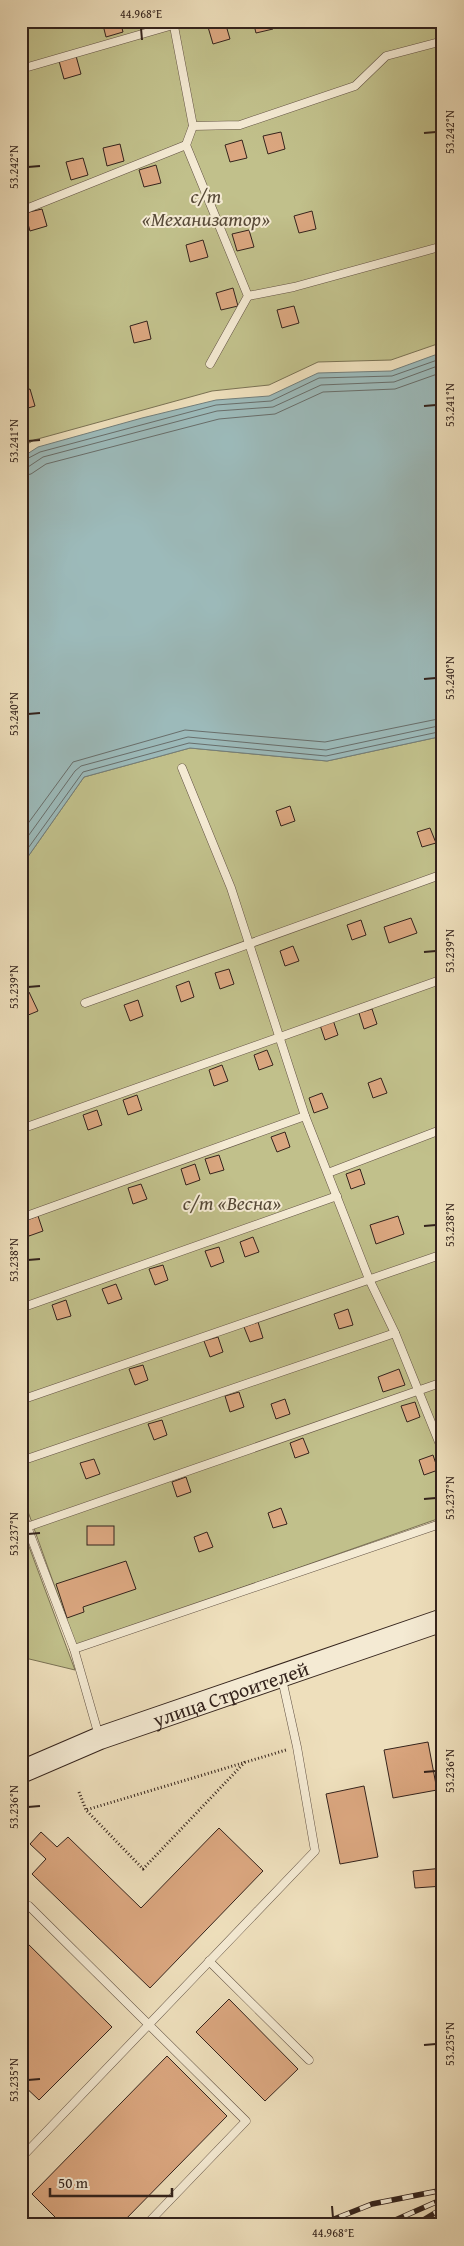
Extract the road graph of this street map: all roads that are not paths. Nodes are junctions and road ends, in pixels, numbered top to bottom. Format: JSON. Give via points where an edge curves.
{"nodes":[{"id":1,"x":187,"y":21,"type":"edge"},
{"id":2,"x":173,"y":23,"type":"edge"},
{"id":3,"x":443,"y":41,"type":"edge"},
{"id":4,"x":21,"y":68,"type":"edge"},
{"id":5,"x":193,"y":126,"type":"junction"},
{"id":6,"x":186,"y":145,"type":"junction"},
{"id":7,"x":21,"y":211,"type":"edge"},
{"id":8,"x":443,"y":246,"type":"edge"},
{"id":9,"x":248,"y":296,"type":"junction"},
{"id":10,"x":210,"y":364,"type":"dead end"},
{"id":11,"x":182,"y":768,"type":"dead end"},
{"id":12,"x":443,"y":874,"type":"edge"},
{"id":13,"x":249,"y":943,"type":"junction"},
{"id":14,"x":443,"y":979,"type":"edge"},
{"id":15,"x":85,"y":1003,"type":"dead end"},
{"id":16,"x":280,"y":1035,"type":"junction"},
{"id":17,"x":305,"y":1116,"type":"junction"},
{"id":18,"x":21,"y":1129,"type":"edge"},
{"id":19,"x":443,"y":1130,"type":"edge"},
{"id":20,"x":328,"y":1173,"type":"junction"},
{"id":21,"x":337,"y":1196,"type":"junction"},
{"id":22,"x":21,"y":1218,"type":"edge"},
{"id":23,"x":443,"y":1254,"type":"edge"},
{"id":24,"x":369,"y":1279,"type":"junction"},
{"id":25,"x":21,"y":1308,"type":"edge"},
{"id":26,"x":395,"y":1333,"type":"junction"},
{"id":27,"x":443,"y":1382,"type":"edge"},
{"id":28,"x":418,"y":1391,"type":"junction"},
{"id":29,"x":21,"y":1400,"type":"edge"},
{"id":30,"x":442,"y":1448,"type":"edge"},
{"id":31,"x":21,"y":1461,"type":"edge"},
{"id":32,"x":21,"y":1511,"type":"edge"},
{"id":33,"x":443,"y":1523,"type":"edge"},
{"id":34,"x":27,"y":1527,"type":"junction"},
{"id":35,"x":443,"y":1620,"type":"edge"},
{"id":36,"x":74,"y":1649,"type":"junction"},
{"id":37,"x":281,"y":1676,"type":"junction"},
{"id":38,"x":100,"y":1738,"type":"junction"},
{"id":39,"x":21,"y":1772,"type":"edge"},
{"id":40,"x":29,"y":1906,"type":"dead end"},
{"id":41,"x":209,"y":1962,"type":"junction"},
{"id":42,"x":150,"y":2024,"type":"junction"},
{"id":43,"x":309,"y":2060,"type":"dead end"},
{"id":44,"x":21,"y":2158,"type":"edge"},
{"id":45,"x":21,"y":2214,"type":"edge"},
{"id":46,"x":29,"y":2225,"type":"edge"},
{"id":47,"x":146,"y":2225,"type":"edge"}],
"edges":[{"from":1,"to":2,"type":"lane"},
{"from":2,"to":4,"type":"lane"},
{"from":2,"to":5,"type":"lane"},
{"from":3,"to":5,"type":"lane","via":[[386,56],[355,86],[240,125]]},
{"from":5,"to":6,"type":"lane"},
{"from":6,"to":7,"type":"lane"},
{"from":6,"to":9,"type":"lane"},
{"from":8,"to":9,"type":"lane","via":[[294,287]]},
{"from":9,"to":10,"type":"lane"},
{"from":11,"to":13,"type":"lane","via":[[231,888]]},
{"from":12,"to":13,"type":"lane"},
{"from":13,"to":15,"type":"lane"},
{"from":13,"to":16,"type":"lane"},
{"from":14,"to":16,"type":"lane"},
{"from":16,"to":17,"type":"lane"},
{"from":16,"to":18,"type":"lane"},
{"from":17,"to":20,"type":"lane"},
{"from":17,"to":22,"type":"lane"},
{"from":19,"to":20,"type":"lane"},
{"from":20,"to":21,"type":"lane"},
{"from":21,"to":24,"type":"lane"},
{"from":21,"to":25,"type":"lane"},
{"from":23,"to":24,"type":"lane"},
{"from":24,"to":26,"type":"lane"},
{"from":24,"to":29,"type":"lane"},
{"from":26,"to":28,"type":"lane"},
{"from":26,"to":31,"type":"lane"},
{"from":27,"to":28,"type":"lane"},
{"from":28,"to":30,"type":"lane"},
{"from":28,"to":34,"type":"lane"},
{"from":32,"to":34,"type":"lane"},
{"from":33,"to":36,"type":"lane"},
{"from":34,"to":36,"type":"lane"},
{"from":35,"to":37,"type":"main road","name":"улица Строителей"},
{"from":36,"to":38,"type":"lane"},
{"from":37,"to":38,"type":"main road","name":"улица Строителей"},
{"from":37,"to":41,"type":"lane","via":[[315,1851]]},
{"from":38,"to":39,"type":"main road","name":"улица Строителей"},
{"from":40,"to":42,"type":"lane"},
{"from":41,"to":42,"type":"lane"},
{"from":41,"to":43,"type":"lane"},
{"from":42,"to":44,"type":"lane"},
{"from":42,"to":47,"type":"lane","via":[[246,2121]]},
{"from":45,"to":46,"type":"lane"}]}
